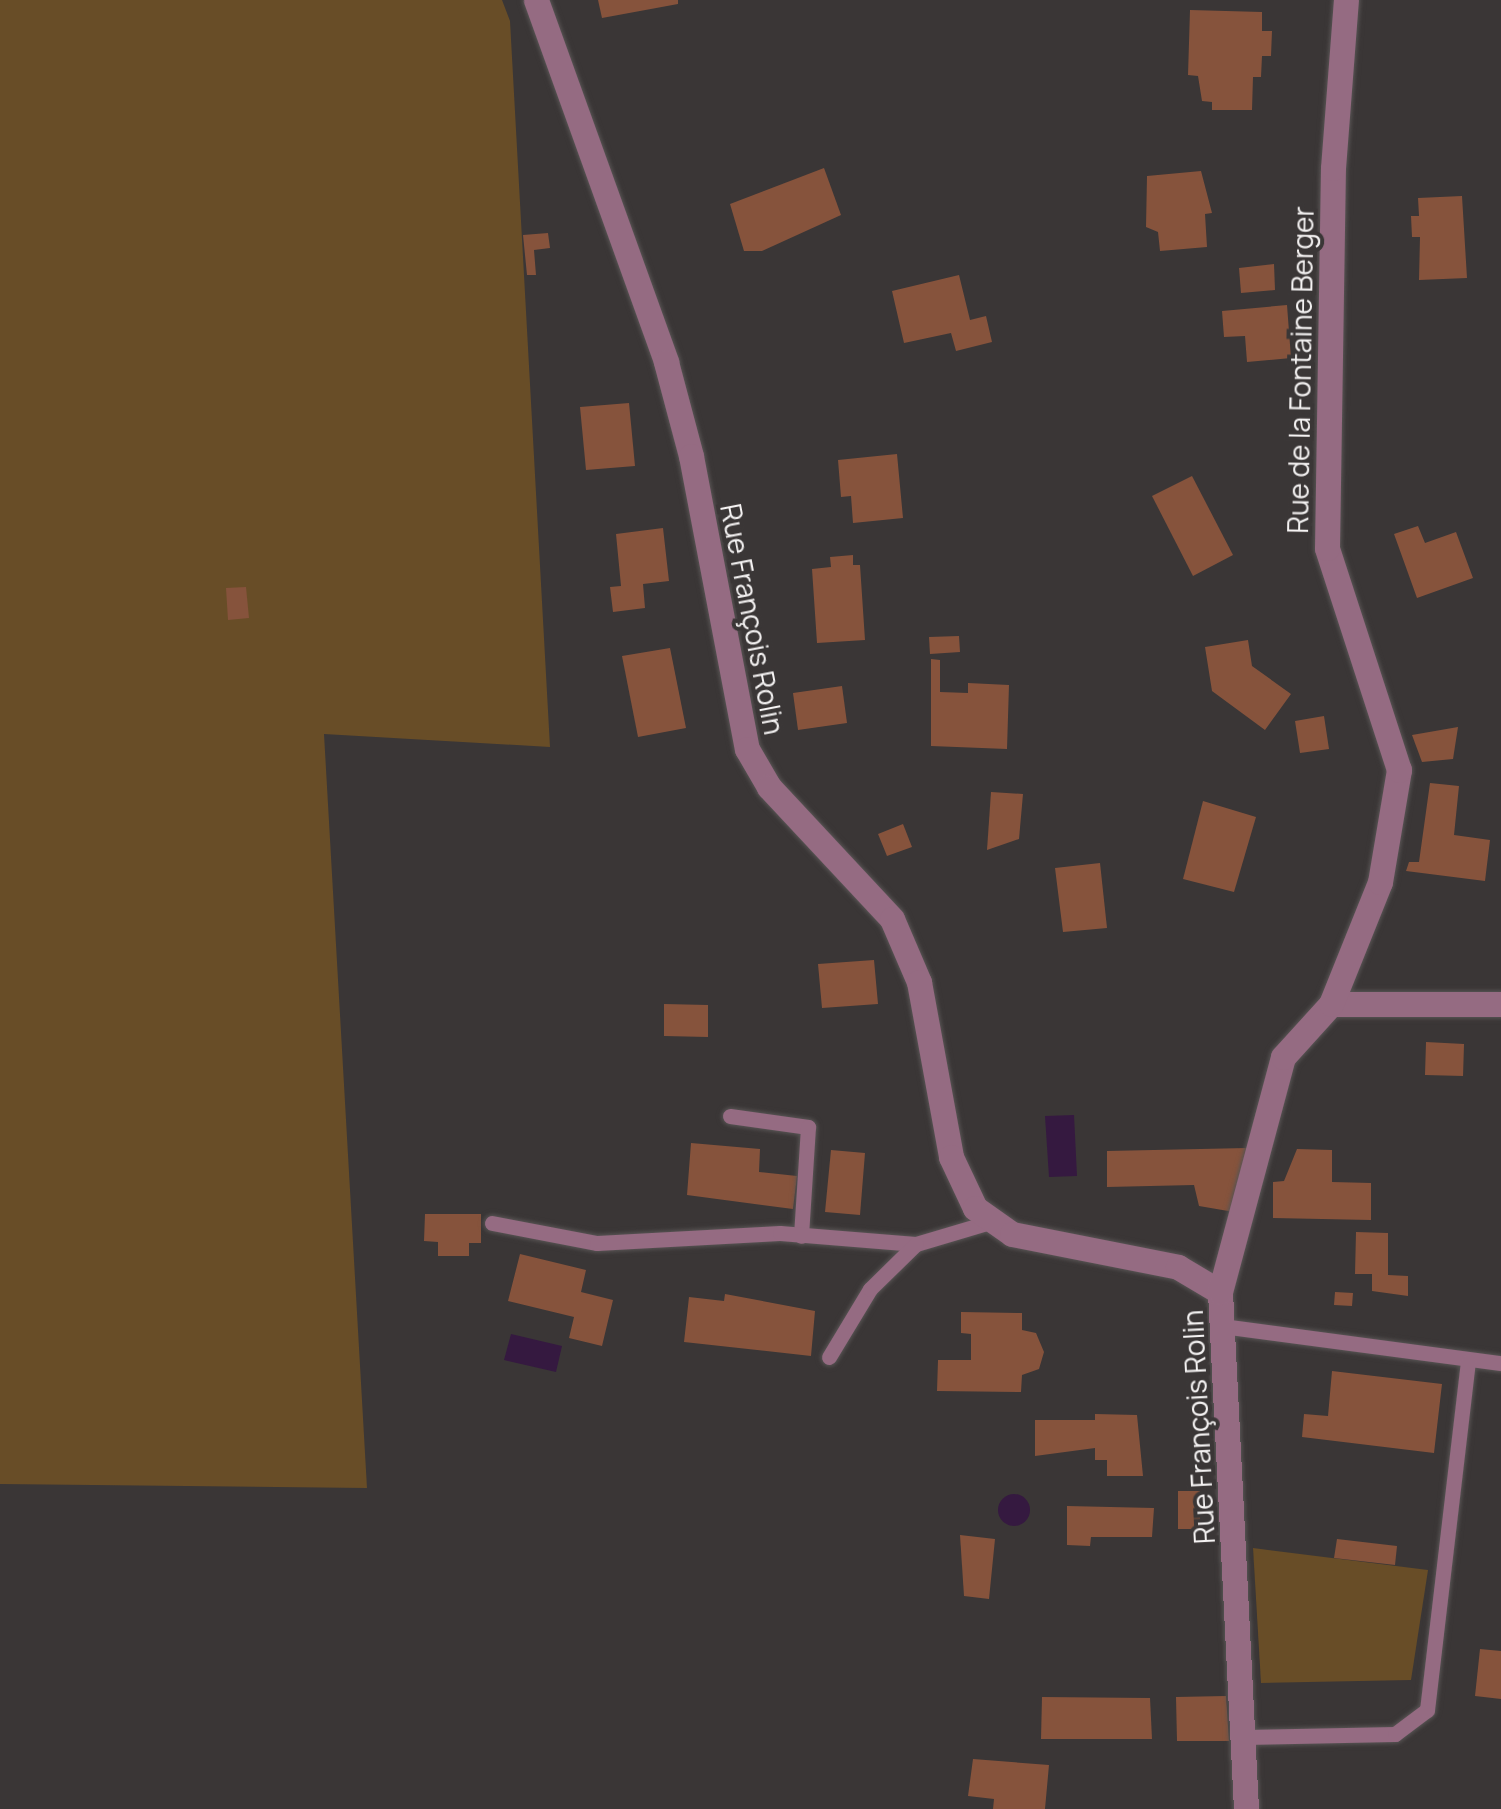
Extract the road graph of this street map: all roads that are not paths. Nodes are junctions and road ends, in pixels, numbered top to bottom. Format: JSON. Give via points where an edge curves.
{"nodes":[{"id":1,"x":536,"y":0,"type":"edge"},
{"id":2,"x":1346,"y":0,"type":"edge"},
{"id":3,"x":1331,"y":1004,"type":"junction"},
{"id":4,"x":1501,"y":1004,"type":"edge"},
{"id":5,"x":730,"y":1116,"type":"dead end"},
{"id":6,"x":993,"y":1221,"type":"junction"},
{"id":7,"x":492,"y":1224,"type":"dead end"},
{"id":8,"x":801,"y":1236,"type":"junction"},
{"id":9,"x":916,"y":1244,"type":"junction"},
{"id":10,"x":1220,"y":1292,"type":"junction"},
{"id":11,"x":1222,"y":1326,"type":"junction"},
{"id":12,"x":829,"y":1356,"type":"dead end"},
{"id":13,"x":1468,"y":1361,"type":"junction"},
{"id":14,"x":1501,"y":1363,"type":"edge"},
{"id":15,"x":1246,"y":1737,"type":"junction"},
{"id":16,"x":1246,"y":1809,"type":"edge"}],
"edges":[{"from":1,"to":6,"type":"street","name":"Rue François Rolin","via":[[666,362],[691,456],[746,749],[769,787],[892,919],[919,982],[952,1156],[975,1208]]},
{"from":2,"to":3,"type":"street","name":"Rue de la Fontaine Berger","via":[[1334,168],[1326,548],[1384,708],[1399,770],[1380,882]]},
{"from":3,"to":4,"type":"street"},
{"from":3,"to":10,"type":"street","name":"Rue de la Fontaine Berger","via":[[1283,1057]]},
{"from":5,"to":8,"type":"lane","via":[[808,1127]]},
{"from":6,"to":9,"type":"lane"},
{"from":6,"to":10,"type":"street","name":"Rue François Rolin","via":[[1012,1234],[1178,1267]]},
{"from":7,"to":8,"type":"lane","via":[[597,1243]]},
{"from":8,"to":9,"type":"lane"},
{"from":9,"to":12,"type":"lane","via":[[870,1290]]},
{"from":10,"to":11,"type":"street","name":"Rue François Rolin"},
{"from":11,"to":13,"type":"lane"},
{"from":11,"to":15,"type":"street","name":"Rue François Rolin"},
{"from":13,"to":14,"type":"lane"},
{"from":13,"to":15,"type":"lane","via":[[1426,1710],[1395,1734]]},
{"from":15,"to":16,"type":"street","name":"Rue François Rolin"}]}
